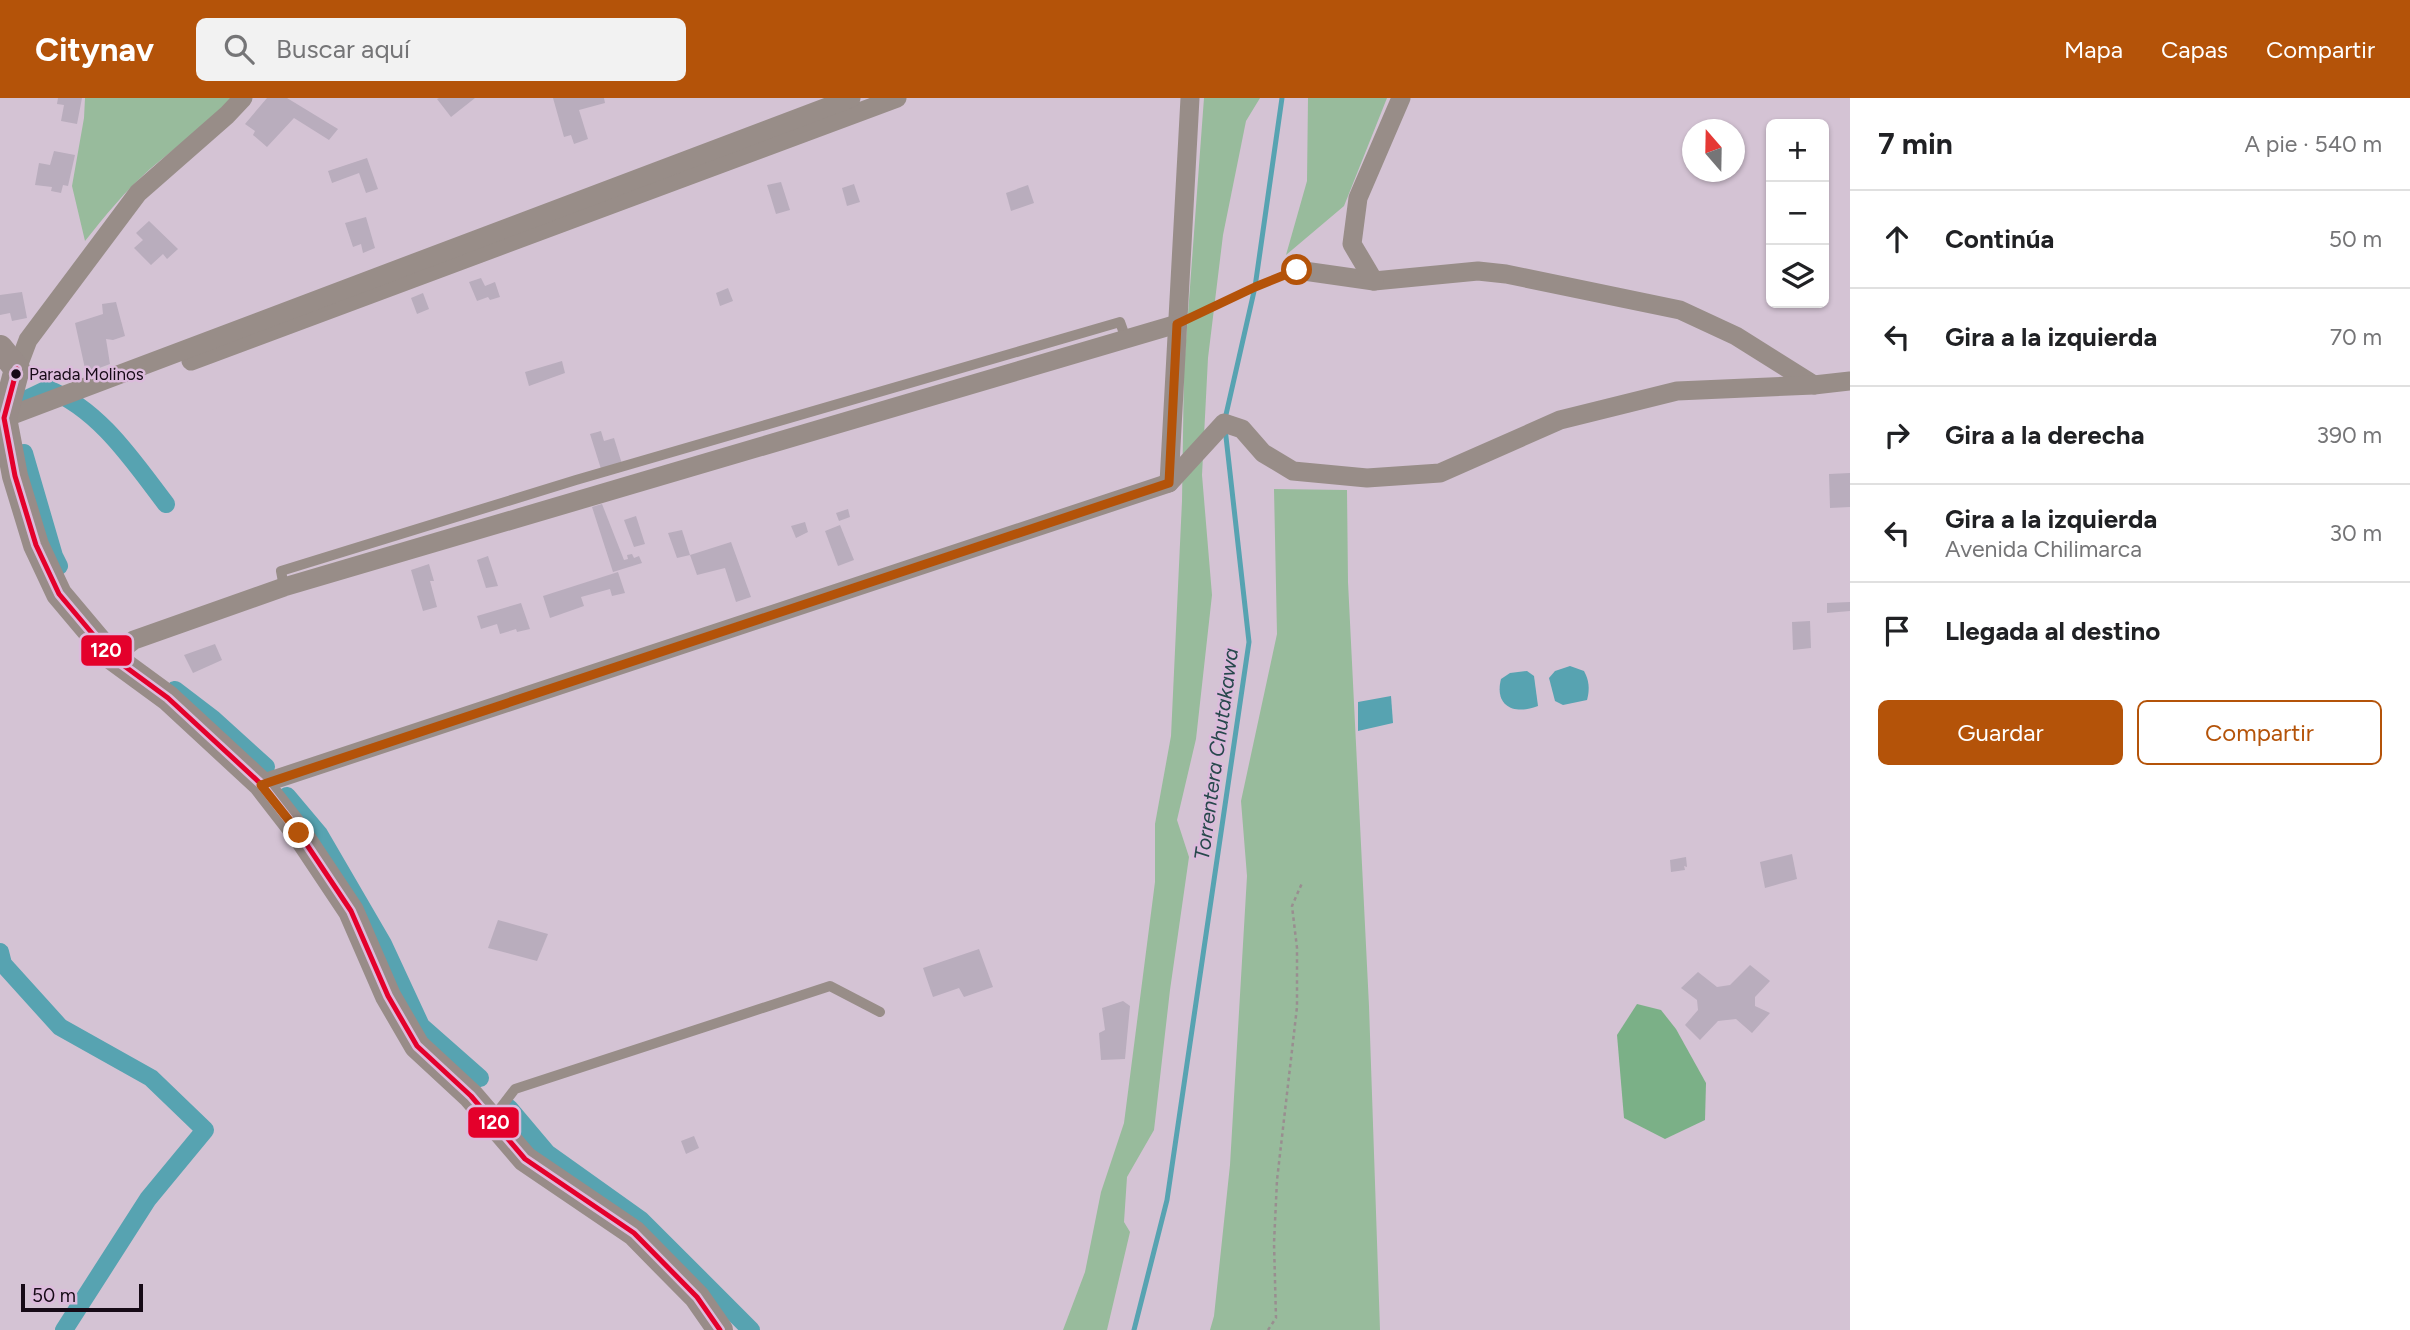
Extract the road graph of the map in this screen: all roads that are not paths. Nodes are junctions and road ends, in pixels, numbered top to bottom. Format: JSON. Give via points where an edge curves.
{"nodes":[{"id":1,"x":243,"y":98,"type":"edge"},
{"id":2,"x":851,"y":98,"type":"edge"},
{"id":3,"x":897,"y":98,"type":"edge"},
{"id":4,"x":1190,"y":98,"type":"edge"},
{"id":5,"x":1401,"y":98,"type":"edge"},
{"id":6,"x":802,"y":106,"type":"edge"},
{"id":7,"x":1297,"y":270,"type":"road end"},
{"id":8,"x":1374,"y":281,"type":"junction"},
{"id":9,"x":1177,"y":324,"type":"junction"},
{"id":10,"x":0,"y":348,"type":"edge"},
{"id":11,"x":17,"y":369,"type":"junction"},
{"id":12,"x":1850,"y":381,"type":"edge"},
{"id":13,"x":1814,"y":386,"type":"junction"},
{"id":14,"x":72,"y":391,"type":"junction"},
{"id":15,"x":2,"y":417,"type":"edge"},
{"id":16,"x":1169,"y":483,"type":"junction"},
{"id":17,"x":112,"y":657,"type":"junction"},
{"id":18,"x":261,"y":785,"type":"junction"},
{"id":19,"x":880,"y":1012,"type":"dead end"},
{"id":20,"x":491,"y":1119,"type":"junction"},
{"id":21,"x":720,"y":1330,"type":"edge"}],
"edges":[{"from":1,"to":11,"type":"street","via":[[138,193],[28,340]]},
{"from":2,"to":6,"type":"street"},
{"from":3,"to":14,"type":"street","via":[[127,384]]},
{"from":4,"to":9,"type":"street"},
{"from":5,"to":8,"type":"street","via":[[1358,198],[1352,244]]},
{"from":6,"to":14,"type":"street"},
{"from":7,"to":8,"type":"street"},
{"from":8,"to":13,"type":"street","via":[[1478,271],[1680,310],[1736,336]]},
{"from":9,"to":16,"type":"street"},
{"from":9,"to":17,"type":"street","via":[[284,587],[134,640]]},
{"from":10,"to":11,"type":"street"},
{"from":11,"to":15,"type":"street"},
{"from":12,"to":13,"type":"street"},
{"from":13,"to":16,"type":"street","via":[[1677,391],[1560,420],[1440,473],[1367,478],[1293,471],[1263,453],[1242,429],[1224,423]]},
{"from":14,"to":15,"type":"street"},
{"from":15,"to":17,"type":"street","via":[[36,545],[59,594]]},
{"from":16,"to":18,"type":"street"},
{"from":17,"to":18,"type":"street","via":[[168,698]]},
{"from":18,"to":20,"type":"street","via":[[351,911],[388,996],[417,1046]]},
{"from":19,"to":20,"type":"lane","via":[[830,986],[515,1089]]},
{"from":20,"to":21,"type":"street","via":[[525,1159],[634,1233],[696,1297]]}]}
